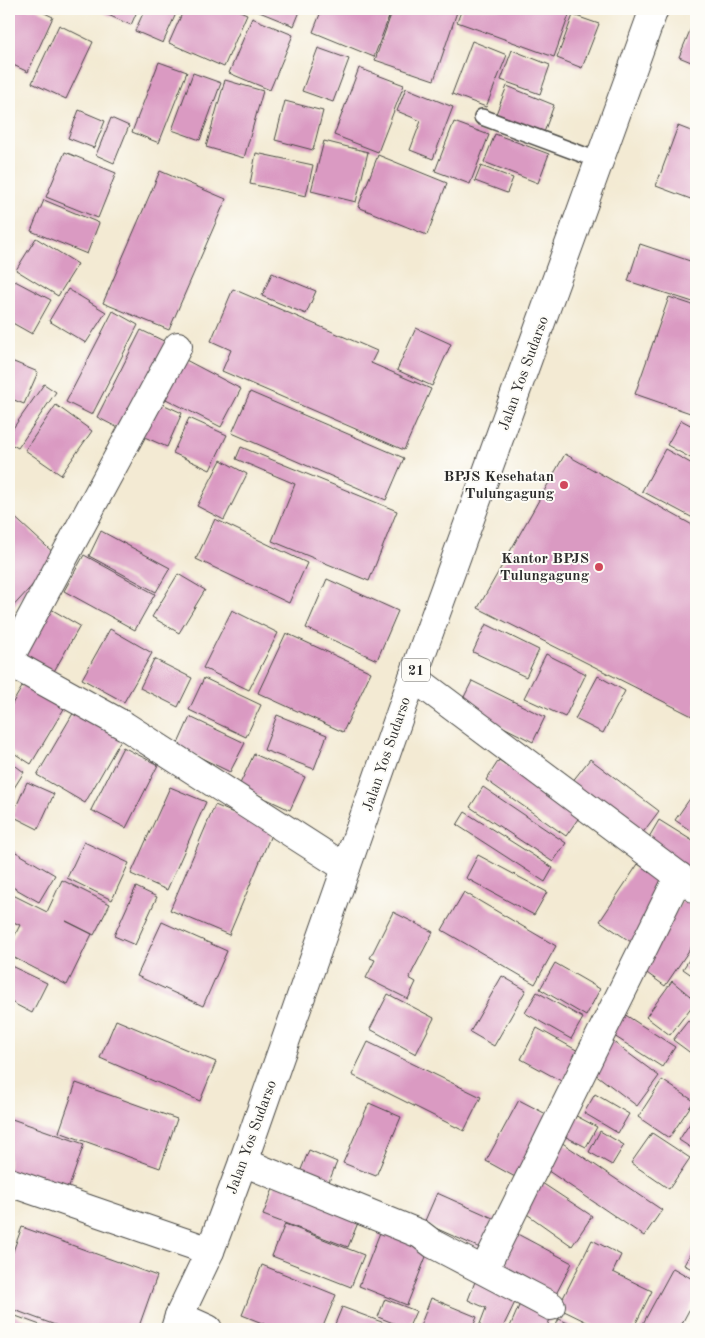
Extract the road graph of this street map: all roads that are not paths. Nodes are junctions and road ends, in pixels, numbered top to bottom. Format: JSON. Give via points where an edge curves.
{"nodes":[{"id":1,"x":654,"y":9,"type":"edge"},
{"id":2,"x":482,"y":117,"type":"dead end"},
{"id":3,"x":600,"y":161,"type":"junction"},
{"id":4,"x":178,"y":346,"type":"dead end"},
{"id":5,"x":9,"y":661,"type":"edge"},
{"id":6,"x":413,"y":677,"type":"junction"},
{"id":7,"x":346,"y":868,"type":"junction"},
{"id":8,"x":688,"y":882,"type":"edge"},
{"id":9,"x":243,"y":1162,"type":"junction"},
{"id":10,"x":9,"y":1182,"type":"edge"},
{"id":11,"x":210,"y":1251,"type":"junction"},
{"id":12,"x":484,"y":1270,"type":"junction"},
{"id":13,"x":550,"y":1306,"type":"dead end"},
{"id":14,"x":177,"y":1323,"type":"edge"},
{"id":15,"x":208,"y":1329,"type":"edge"}],
"edges":[{"from":1,"to":3,"type":"main road","name":"Jalan Yos Sudarso","number":"21"},
{"from":2,"to":3,"type":"lane"},
{"from":3,"to":6,"type":"main road","name":"Jalan Yos Sudarso","number":"21"},
{"from":4,"to":5,"type":"main road"},
{"from":5,"to":7,"type":"main road","via":[[125,726]]},
{"from":6,"to":7,"type":"main road","name":"Jalan Yos Sudarso","number":"21"},
{"from":6,"to":8,"type":"main road"},
{"from":7,"to":9,"type":"main road","name":"Jalan Yos Sudarso","number":"21"},
{"from":8,"to":12,"type":"main road"},
{"from":9,"to":11,"type":"main road","name":"Jalan Yos Sudarso","number":"21"},
{"from":9,"to":12,"type":"main road","via":[[420,1234]]},
{"from":10,"to":11,"type":"main road"},
{"from":11,"to":14,"type":"main road","name":"Jalan Yos Sudarso","number":"21"},
{"from":12,"to":13,"type":"main road"},
{"from":14,"to":15,"type":"main road"}]}
